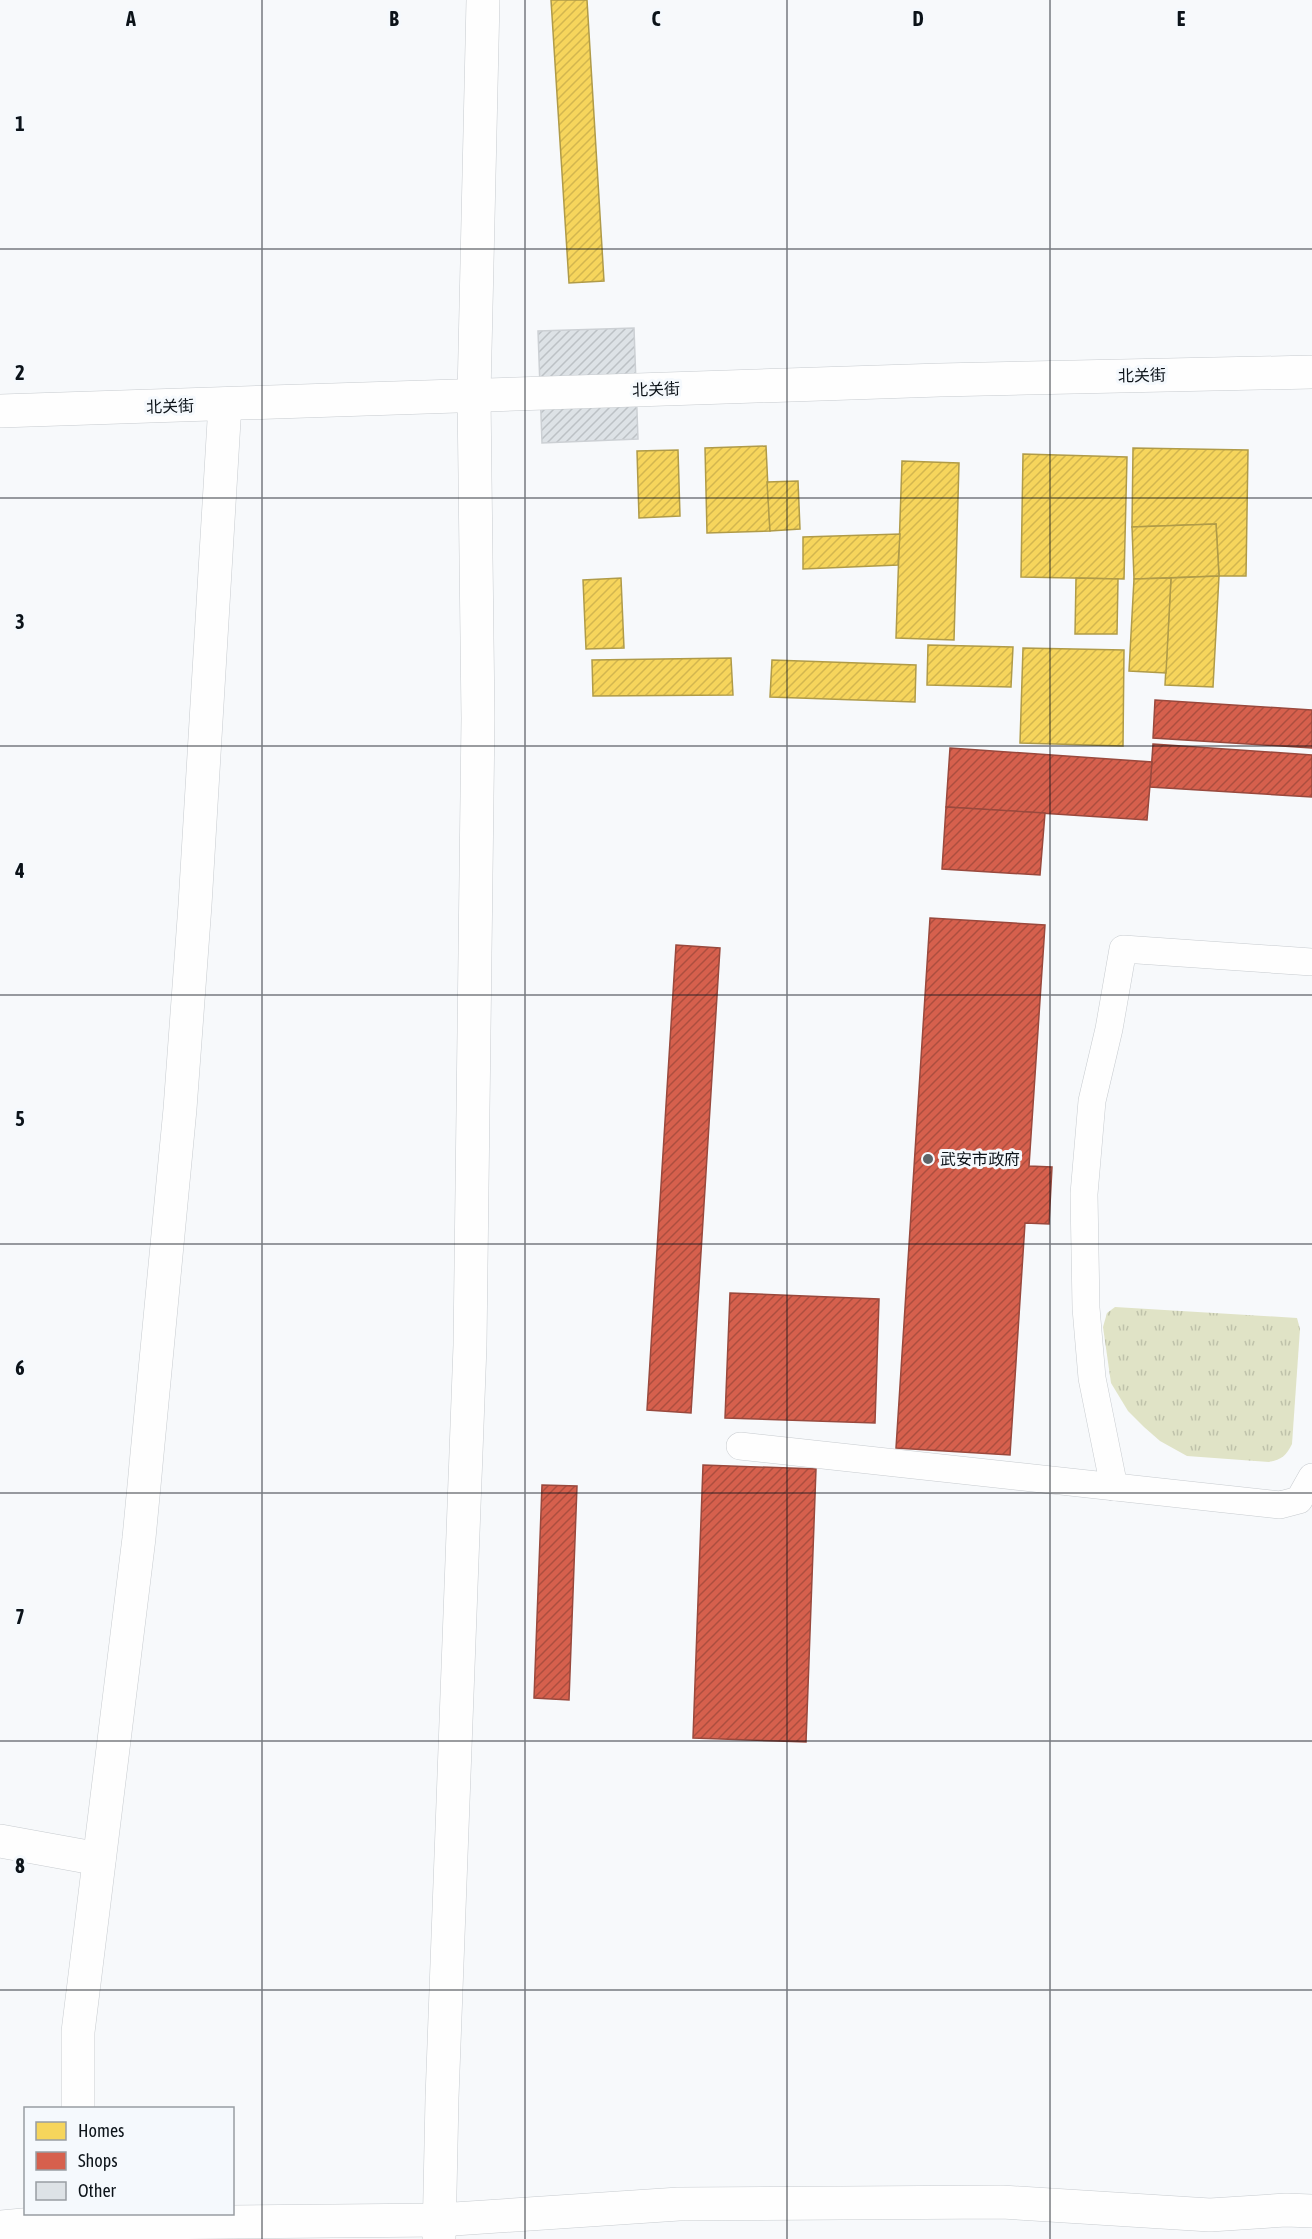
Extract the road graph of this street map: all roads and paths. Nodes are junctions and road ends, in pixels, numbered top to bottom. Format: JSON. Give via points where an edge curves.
{"nodes":[{"id":1,"x":483,"y":0,"type":"edge"},
{"id":2,"x":1312,"y":372,"type":"edge"},
{"id":3,"x":474,"y":395,"type":"junction"},
{"id":4,"x":225,"y":404,"type":"junction"},
{"id":5,"x":0,"y":411,"type":"edge"},
{"id":6,"x":1312,"y":962,"type":"edge"},
{"id":7,"x":740,"y":1446,"type":"dead end"},
{"id":8,"x":1312,"y":1477,"type":"edge"},
{"id":9,"x":1114,"y":1487,"type":"junction"},
{"id":10,"x":0,"y":1840,"type":"edge"},
{"id":11,"x":99,"y":1859,"type":"junction"},
{"id":12,"x":78,"y":2107,"type":"edge"},
{"id":13,"x":1312,"y":2211,"type":"edge"},
{"id":14,"x":79,"y":2219,"type":"edge"},
{"id":15,"x":0,"y":2227,"type":"edge"},
{"id":16,"x":439,"y":2230,"type":"edge"}],
"edges":[{"from":1,"to":3,"type":"street"},
{"from":2,"to":3,"type":"street","name":"北关街"},
{"from":3,"to":4,"type":"street","name":"北关街"},
{"from":3,"to":16,"type":"street","via":[[478,718],[470,1345]]},
{"from":4,"to":5,"type":"street","name":"北关街"},
{"from":4,"to":11,"type":"street","via":[[180,1109],[139,1538]]},
{"from":6,"to":9,"type":"lane","via":[[1123,949],[1092,1101],[1084,1194],[1092,1378]]},
{"from":7,"to":9,"type":"lane"},
{"from":8,"to":9,"type":"lane","via":[[1299,1500],[1280,1505]]},
{"from":10,"to":11,"type":"street"},
{"from":11,"to":12,"type":"street","via":[[78,2032]]},
{"from":13,"to":16,"type":"street","via":[[1210,2215],[1002,2202],[691,2204]]},
{"from":14,"to":15,"type":"street"},
{"from":14,"to":16,"type":"street"}]}
